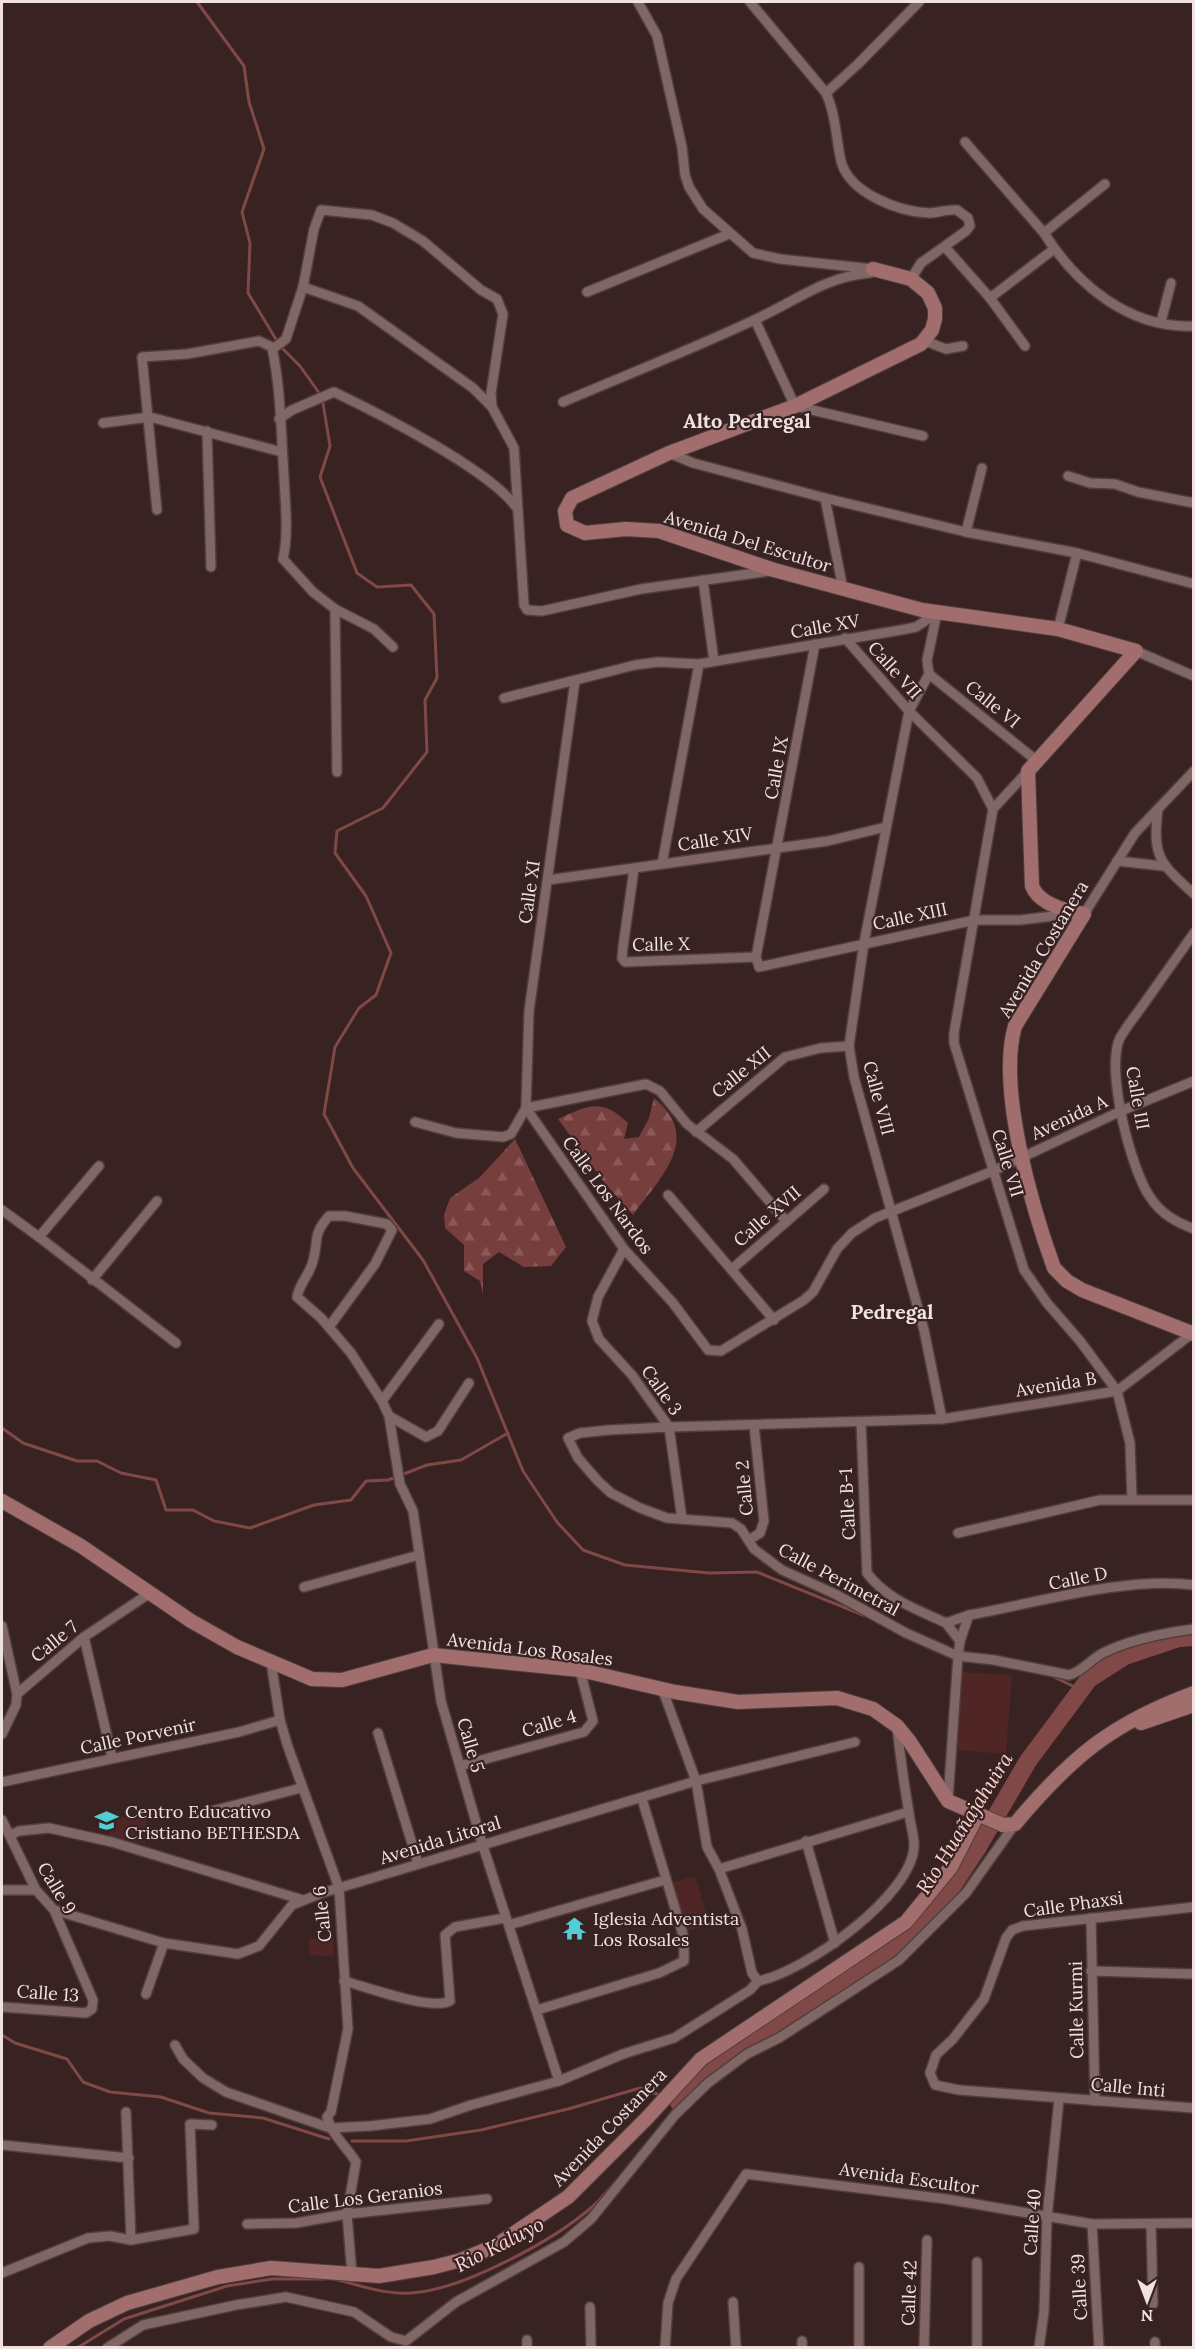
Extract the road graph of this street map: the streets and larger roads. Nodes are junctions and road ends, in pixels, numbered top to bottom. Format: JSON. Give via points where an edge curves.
{"nodes":[{"id":1,"x":638,"y":2,"type":"edge"},
{"id":2,"x":750,"y":2,"type":"edge"},
{"id":3,"x":920,"y":2,"type":"edge"},
{"id":4,"x":826,"y":93,"type":"junction"},
{"id":5,"x":965,"y":142,"type":"dead end"},
{"id":6,"x":1105,"y":184,"type":"dead end"},
{"id":7,"x":1044,"y":233,"type":"junction"},
{"id":8,"x":729,"y":234,"type":"junction"},
{"id":9,"x":945,"y":247,"type":"junction"},
{"id":10,"x":1054,"y":249,"type":"junction"},
{"id":11,"x":878,"y":270,"type":"junction"},
{"id":12,"x":912,"y":279,"type":"junction"},
{"id":13,"x":1171,"y":283,"type":"dead end"},
{"id":14,"x":303,"y":287,"type":"junction"},
{"id":15,"x":586,"y":292,"type":"dead end"},
{"id":16,"x":990,"y":298,"type":"junction"},
{"id":17,"x":755,"y":320,"type":"junction"},
{"id":18,"x":1161,"y":322,"type":"junction"},
{"id":19,"x":1194,"y":326,"type":"edge"},
{"id":20,"x":925,"y":341,"type":"junction"},
{"id":21,"x":963,"y":346,"type":"dead end"},
{"id":22,"x":1025,"y":346,"type":"dead end"},
{"id":23,"x":273,"y":348,"type":"junction"},
{"id":24,"x":563,"y":402,"type":"dead end"},
{"id":25,"x":795,"y":406,"type":"junction"},
{"id":26,"x":492,"y":407,"type":"junction"},
{"id":27,"x":150,"y":417,"type":"junction"},
{"id":28,"x":279,"y":419,"type":"junction"},
{"id":29,"x":103,"y":423,"type":"dead end"},
{"id":30,"x":207,"y":432,"type":"junction"},
{"id":31,"x":923,"y":436,"type":"dead end"},
{"id":32,"x":282,"y":452,"type":"junction"},
{"id":33,"x":669,"y":453,"type":"junction"},
{"id":34,"x":982,"y":468,"type":"dead end"},
{"id":35,"x":1068,"y":476,"type":"dead end"},
{"id":36,"x":825,"y":498,"type":"junction"},
{"id":37,"x":1194,"y":504,"type":"edge"},
{"id":38,"x":516,"y":507,"type":"junction"},
{"id":39,"x":158,"y":510,"type":"dead end"},
{"id":40,"x":966,"y":532,"type":"junction"},
{"id":41,"x":1077,"y":553,"type":"junction"},
{"id":42,"x":211,"y":567,"type":"dead end"},
{"id":43,"x":774,"y":570,"type":"junction"},
{"id":44,"x":703,"y":580,"type":"junction"},
{"id":45,"x":1194,"y":584,"type":"edge"},
{"id":46,"x":843,"y":589,"type":"junction"},
{"id":47,"x":335,"y":609,"type":"junction"},
{"id":48,"x":938,"y":613,"type":"junction"},
{"id":49,"x":1058,"y":629,"type":"junction"},
{"id":50,"x":845,"y":638,"type":"junction"},
{"id":51,"x":815,"y":644,"type":"junction"},
{"id":52,"x":393,"y":647,"type":"dead end"},
{"id":53,"x":1136,"y":651,"type":"junction"},
{"id":54,"x":714,"y":661,"type":"junction"},
{"id":55,"x":699,"y":664,"type":"junction"},
{"id":56,"x":929,"y":674,"type":"junction"},
{"id":57,"x":1194,"y":676,"type":"edge"},
{"id":58,"x":575,"y":681,"type":"junction"},
{"id":59,"x":504,"y":698,"type":"dead end"},
{"id":60,"x":909,"y":711,"type":"junction"},
{"id":61,"x":1032,"y":766,"type":"junction"},
{"id":62,"x":1194,"y":771,"type":"edge"},
{"id":63,"x":337,"y":772,"type":"dead end"},
{"id":64,"x":1158,"y":808,"type":"junction"},
{"id":65,"x":993,"y":809,"type":"junction"},
{"id":66,"x":886,"y":826,"type":"junction"},
{"id":67,"x":778,"y":846,"type":"junction"},
{"id":68,"x":1117,"y":861,"type":"junction"},
{"id":69,"x":662,"y":864,"type":"junction"},
{"id":70,"x":1163,"y":866,"type":"junction"},
{"id":71,"x":634,"y":869,"type":"junction"},
{"id":72,"x":548,"y":880,"type":"junction"},
{"id":73,"x":1194,"y":894,"type":"edge"},
{"id":74,"x":1069,"y":911,"type":"junction"},
{"id":75,"x":1084,"y":914,"type":"junction"},
{"id":76,"x":975,"y":920,"type":"junction"},
{"id":77,"x":1194,"y":933,"type":"edge"},
{"id":78,"x":864,"y":943,"type":"junction"},
{"id":79,"x":756,"y":957,"type":"junction"},
{"id":80,"x":759,"y":968,"type":"joint"},
{"id":81,"x":849,"y":1046,"type":"junction"},
{"id":82,"x":1194,"y":1081,"type":"edge"},
{"id":83,"x":526,"y":1108,"type":"junction"},
{"id":84,"x":1120,"y":1110,"type":"junction"},
{"id":85,"x":415,"y":1122,"type":"dead end"},
{"id":86,"x":696,"y":1132,"type":"junction"},
{"id":87,"x":1023,"y":1157,"type":"junction"},
{"id":88,"x":99,"y":1166,"type":"dead end"},
{"id":89,"x":993,"y":1171,"type":"junction"},
{"id":90,"x":824,"y":1189,"type":"dead end"},
{"id":91,"x":668,"y":1195,"type":"dead end"},
{"id":92,"x":157,"y":1201,"type":"dead end"},
{"id":93,"x":2,"y":1209,"type":"edge"},
{"id":94,"x":892,"y":1210,"type":"junction"},
{"id":95,"x":786,"y":1221,"type":"junction"},
{"id":96,"x":1194,"y":1229,"type":"edge"},
{"id":97,"x":39,"y":1237,"type":"junction"},
{"id":98,"x":624,"y":1249,"type":"junction"},
{"id":99,"x":732,"y":1269,"type":"junction"},
{"id":100,"x":92,"y":1280,"type":"junction"},
{"id":101,"x":774,"y":1320,"type":"junction"},
{"id":102,"x":439,"y":1324,"type":"dead end"},
{"id":103,"x":329,"y":1328,"type":"junction"},
{"id":104,"x":1193,"y":1335,"type":"edge"},
{"id":105,"x":176,"y":1343,"type":"dead end"},
{"id":106,"x":714,"y":1352,"type":"joint"},
{"id":107,"x":469,"y":1383,"type":"dead end"},
{"id":108,"x":1117,"y":1391,"type":"junction"},
{"id":109,"x":382,"y":1401,"type":"junction"},
{"id":110,"x":389,"y":1416,"type":"junction"},
{"id":111,"x":942,"y":1419,"type":"junction"},
{"id":112,"x":861,"y":1422,"type":"junction"},
{"id":113,"x":754,"y":1425,"type":"junction"},
{"id":114,"x":669,"y":1426,"type":"junction"},
{"id":115,"x":568,"y":1438,"type":"joint"},
{"id":116,"x":1132,"y":1498,"type":"junction"},
{"id":117,"x":1194,"y":1500,"type":"edge"},
{"id":118,"x":2,"y":1501,"type":"edge"},
{"id":119,"x":682,"y":1519,"type":"junction"},
{"id":120,"x":958,"y":1533,"type":"dead end"},
{"id":121,"x":749,"y":1540,"type":"junction"},
{"id":122,"x":419,"y":1555,"type":"junction"},
{"id":123,"x":1194,"y":1585,"type":"edge"},
{"id":124,"x":304,"y":1587,"type":"dead end"},
{"id":125,"x":150,"y":1593,"type":"junction"},
{"id":126,"x":969,"y":1615,"type":"junction"},
{"id":127,"x":946,"y":1623,"type":"junction"},
{"id":128,"x":2,"y":1626,"type":"edge"},
{"id":129,"x":1194,"y":1629,"type":"edge"},
{"id":130,"x":84,"y":1637,"type":"junction"},
{"id":131,"x":960,"y":1641,"type":"junction"},
{"id":132,"x":433,"y":1655,"type":"junction"},
{"id":133,"x":958,"y":1656,"type":"junction"},
{"id":134,"x":271,"y":1662,"type":"junction"},
{"id":135,"x":580,"y":1670,"type":"junction"},
{"id":136,"x":662,"y":1688,"type":"junction"},
{"id":137,"x":1194,"y":1692,"type":"edge"},
{"id":138,"x":16,"y":1694,"type":"junction"},
{"id":139,"x":1194,"y":1705,"type":"edge"},
{"id":140,"x":280,"y":1720,"type":"junction"},
{"id":141,"x":897,"y":1726,"type":"junction"},
{"id":142,"x":378,"y":1733,"type":"dead end"},
{"id":143,"x":2,"y":1734,"type":"edge"},
{"id":144,"x":1102,"y":1738,"type":"junction"},
{"id":145,"x":855,"y":1742,"type":"dead end"},
{"id":146,"x":112,"y":1757,"type":"junction"},
{"id":147,"x":460,"y":1766,"type":"junction"},
{"id":148,"x":2,"y":1782,"type":"edge"},
{"id":149,"x":696,"y":1782,"type":"junction"},
{"id":150,"x":301,"y":1788,"type":"junction"},
{"id":151,"x":642,"y":1799,"type":"junction"},
{"id":152,"x":948,"y":1801,"type":"junction"},
{"id":153,"x":212,"y":1811,"type":"dead end"},
{"id":154,"x":908,"y":1812,"type":"junction"},
{"id":155,"x":979,"y":1816,"type":"junction"},
{"id":156,"x":2,"y":1820,"type":"edge"},
{"id":157,"x":1009,"y":1824,"type":"junction"},
{"id":158,"x":10,"y":1835,"type":"junction"},
{"id":159,"x":806,"y":1841,"type":"junction"},
{"id":160,"x":482,"y":1844,"type":"junction"},
{"id":161,"x":418,"y":1863,"type":"junction"},
{"id":162,"x":719,"y":1869,"type":"junction"},
{"id":163,"x":665,"y":1880,"type":"junction"},
{"id":164,"x":339,"y":1888,"type":"junction"},
{"id":165,"x":2,"y":1890,"type":"edge"},
{"id":166,"x":36,"y":1890,"type":"junction"},
{"id":167,"x":303,"y":1900,"type":"junction"},
{"id":168,"x":1194,"y":1907,"type":"edge"},
{"id":169,"x":54,"y":1910,"type":"junction"},
{"id":170,"x":1091,"y":1918,"type":"junction"},
{"id":171,"x":507,"y":1922,"type":"junction"},
{"id":172,"x":164,"y":1943,"type":"junction"},
{"id":173,"x":835,"y":1943,"type":"junction"},
{"id":174,"x":1091,"y":1971,"type":"junction"},
{"id":175,"x":1194,"y":1974,"type":"edge"},
{"id":176,"x":344,"y":1981,"type":"junction"},
{"id":177,"x":758,"y":1981,"type":"junction"},
{"id":178,"x":147,"y":1994,"type":"dead end"},
{"id":179,"x":2,"y":2007,"type":"edge"},
{"id":180,"x":92,"y":2009,"type":"joint"},
{"id":181,"x":537,"y":2010,"type":"junction"},
{"id":182,"x":175,"y":2045,"type":"dead end"},
{"id":183,"x":559,"y":2081,"type":"junction"},
{"id":184,"x":1059,"y":2098,"type":"junction"},
{"id":185,"x":1095,"y":2101,"type":"junction"},
{"id":186,"x":1194,"y":2108,"type":"edge"},
{"id":187,"x":126,"y":2112,"type":"dead end"},
{"id":188,"x":212,"y":2125,"type":"dead end"},
{"id":189,"x":331,"y":2130,"type":"junction"},
{"id":190,"x":2,"y":2145,"type":"edge"},
{"id":191,"x":129,"y":2158,"type":"junction"},
{"id":192,"x":487,"y":2199,"type":"dead end"},
{"id":193,"x":347,"y":2214,"type":"junction"},
{"id":194,"x":1047,"y":2218,"type":"junction"},
{"id":195,"x":1194,"y":2223,"type":"edge"},
{"id":196,"x":247,"y":2224,"type":"dead end"},
{"id":197,"x":1092,"y":2224,"type":"junction"},
{"id":198,"x":1151,"y":2224,"type":"junction"},
{"id":199,"x":131,"y":2240,"type":"junction"},
{"id":200,"x":927,"y":2240,"type":"dead end"},
{"id":201,"x":977,"y":2262,"type":"dead end"},
{"id":202,"x":859,"y":2268,"type":"dead end"},
{"id":203,"x":2,"y":2273,"type":"edge"},
{"id":204,"x":352,"y":2275,"type":"junction"},
{"id":205,"x":733,"y":2302,"type":"dead end"},
{"id":206,"x":1153,"y":2304,"type":"dead end"},
{"id":207,"x":590,"y":2307,"type":"dead end"},
{"id":208,"x":50,"y":2348,"type":"edge"},
{"id":209,"x":106,"y":2348,"type":"edge"},
{"id":210,"x":591,"y":2348,"type":"edge"},
{"id":211,"x":665,"y":2348,"type":"edge"},
{"id":212,"x":736,"y":2348,"type":"edge"},
{"id":213,"x":859,"y":2348,"type":"edge"},
{"id":214,"x":924,"y":2348,"type":"edge"},
{"id":215,"x":977,"y":2348,"type":"edge"},
{"id":216,"x":1039,"y":2348,"type":"edge"},
{"id":217,"x":1099,"y":2348,"type":"edge"}],
"edges":[{"from":1,"to":8,"type":"street","via":[[657,36],[688,187],[703,209]]},
{"from":2,"to":4,"type":"street"},
{"from":3,"to":4,"type":"street"},
{"from":4,"to":9,"type":"street","via":[[842,163],[854,184],[879,199],[909,209],[926,213],[957,210],[968,218],[970,226]]},
{"from":5,"to":7,"type":"street"},
{"from":6,"to":7,"type":"street"},
{"from":7,"to":10,"type":"street"},
{"from":8,"to":11,"type":"street","via":[[764,256]]},
{"from":8,"to":15,"type":"street"},
{"from":9,"to":12,"type":"street","via":[[921,263]]},
{"from":9,"to":16,"type":"street"},
{"from":10,"to":16,"type":"street"},
{"from":10,"to":18,"type":"street","via":[[1103,299]]},
{"from":11,"to":12,"type":"street"},
{"from":11,"to":17,"type":"street","via":[[850,274],[800,294]]},
{"from":12,"to":20,"type":"street","via":[[928,293],[935,308],[934,325]]},
{"from":13,"to":18,"type":"street"},
{"from":14,"to":23,"type":"street","via":[[286,339]]},
{"from":14,"to":26,"type":"street","via":[[358,306],[473,388]]},
{"from":14,"to":26,"type":"street","via":[[321,210],[379,217],[423,241],[474,285],[497,299],[503,314]]},
{"from":16,"to":22,"type":"street"},
{"from":17,"to":24,"type":"street"},
{"from":17,"to":25,"type":"street"},
{"from":18,"to":19,"type":"street"},
{"from":20,"to":21,"type":"street","via":[[946,349]]},
{"from":20,"to":25,"type":"street","name":"Avenida Del Escultor"},
{"from":23,"to":27,"type":"street","via":[[260,341],[187,354],[142,357]]},
{"from":23,"to":28,"type":"street"},
{"from":25,"to":31,"type":"street"},
{"from":25,"to":33,"type":"street","name":"Avenida Del Escultor"},
{"from":26,"to":38,"type":"street","via":[[514,448]]},
{"from":27,"to":29,"type":"street"},
{"from":27,"to":30,"type":"street"},
{"from":27,"to":39,"type":"street"},
{"from":28,"to":32,"type":"street"},
{"from":28,"to":38,"type":"street","via":[[334,392],[417,436],[486,479]]},
{"from":30,"to":32,"type":"street"},
{"from":30,"to":42,"type":"street"},
{"from":32,"to":47,"type":"street","via":[[287,541],[283,559]]},
{"from":33,"to":36,"type":"street"},
{"from":33,"to":43,"type":"street","name":"Avenida Del Escultor","via":[[572,498],[565,511],[567,525],[585,533],[659,531]]},
{"from":34,"to":40,"type":"street"},
{"from":35,"to":37,"type":"street"},
{"from":36,"to":40,"type":"street"},
{"from":36,"to":46,"type":"street"},
{"from":38,"to":44,"type":"street","via":[[527,610],[542,611]]},
{"from":40,"to":41,"type":"street"},
{"from":41,"to":45,"type":"street"},
{"from":41,"to":49,"type":"street"},
{"from":43,"to":44,"type":"street"},
{"from":43,"to":46,"type":"street","name":"Avenida Del Escultor"},
{"from":44,"to":54,"type":"street"},
{"from":46,"to":48,"type":"street","name":"Avenida Del Escultor"},
{"from":47,"to":52,"type":"street","via":[[360,620]]},
{"from":47,"to":63,"type":"street"},
{"from":48,"to":49,"type":"street","name":"Avenida Del Escultor"},
{"from":48,"to":50,"type":"street","name":"Calle XV","via":[[916,627]]},
{"from":48,"to":56,"type":"street","via":[[927,660]]},
{"from":49,"to":53,"type":"street","name":"Avenida Del Escultor"},
{"from":50,"to":51,"type":"street","name":"Calle XV"},
{"from":50,"to":60,"type":"street","name":"Calle VII"},
{"from":51,"to":54,"type":"street","name":"Calle XV"},
{"from":51,"to":67,"type":"street","name":"Calle IX"},
{"from":53,"to":57,"type":"street","name":"Avenida Del Escultor"},
{"from":53,"to":61,"type":"street"},
{"from":54,"to":55,"type":"street","name":"Calle XV"},
{"from":55,"to":58,"type":"street","via":[[635,665]]},
{"from":55,"to":69,"type":"street"},
{"from":56,"to":60,"type":"street","name":"Calle VIII"},
{"from":56,"to":61,"type":"street","name":"Calle VI"},
{"from":58,"to":59,"type":"street"},
{"from":58,"to":72,"type":"street","name":"Calle XI"},
{"from":60,"to":65,"type":"street","name":"Calle VII","via":[[977,778]]},
{"from":60,"to":66,"type":"street","name":"Calle VIII"},
{"from":61,"to":65,"type":"street"},
{"from":61,"to":74,"type":"street","via":[[1032,886],[1041,898]]},
{"from":62,"to":64,"type":"street","name":"Avenida Costanera"},
{"from":64,"to":68,"type":"street","name":"Avenida Costanera"},
{"from":64,"to":70,"type":"street","via":[[1156,839]]},
{"from":65,"to":76,"type":"street","name":"Calle VII"},
{"from":66,"to":67,"type":"street","name":"Calle XIV","via":[[828,841]]},
{"from":66,"to":78,"type":"street","name":"Calle VIII"},
{"from":67,"to":69,"type":"street","name":"Calle XIV"},
{"from":67,"to":79,"type":"street","name":"Calle IX"},
{"from":68,"to":70,"type":"street"},
{"from":68,"to":75,"type":"street","name":"Avenida Costanera"},
{"from":69,"to":71,"type":"street","name":"Calle XIV"},
{"from":70,"to":73,"type":"street"},
{"from":71,"to":72,"type":"street","name":"Calle XIV"},
{"from":71,"to":79,"type":"street","name":"Calle X","via":[[623,947],[625,962]]},
{"from":72,"to":83,"type":"street","name":"Calle XI","via":[[529,1011]]},
{"from":74,"to":75,"type":"street"},
{"from":74,"to":76,"type":"street","name":"Calle XIII","via":[[1020,921]]},
{"from":75,"to":87,"type":"street","name":"Avenida Costanera","via":[[1027,1004],[1010,1045],[1011,1090]]},
{"from":76,"to":78,"type":"street","name":"Calle XIII"},
{"from":76,"to":89,"type":"street","name":"Calle VII","via":[[954,1043]]},
{"from":77,"to":84,"type":"street","name":"Calle III","via":[[1120,1038],[1114,1066]]},
{"from":78,"to":80,"type":"street","name":"Calle XIII"},
{"from":78,"to":81,"type":"street","name":"Calle VIII"},
{"from":79,"to":80,"type":"street","name":"Calle IX"},
{"from":81,"to":86,"type":"street","name":"Calle XII","via":[[785,1057]]},
{"from":81,"to":94,"type":"street","name":"Calle VIII","via":[[854,1077]]},
{"from":82,"to":84,"type":"street","name":"Avenida A"},
{"from":83,"to":85,"type":"street","via":[[519,1125],[503,1137]]},
{"from":83,"to":86,"type":"street","via":[[646,1084],[660,1091]]},
{"from":83,"to":98,"type":"street","name":"Calle Los Nardos"},
{"from":84,"to":87,"type":"street","name":"Avenida A"},
{"from":84,"to":96,"type":"street","name":"Calle III","via":[[1149,1196],[1176,1222]]},
{"from":86,"to":95,"type":"street","via":[[733,1159]]},
{"from":87,"to":89,"type":"street","name":"Avenida A"},
{"from":87,"to":104,"type":"street","name":"Avenida Costanera","via":[[1054,1268],[1082,1290]]},
{"from":88,"to":97,"type":"street"},
{"from":89,"to":94,"type":"street","name":"Avenida A"},
{"from":89,"to":108,"type":"street","name":"Calle VII","via":[[1024,1270]]},
{"from":90,"to":95,"type":"street","name":"Calle XVII"},
{"from":91,"to":99,"type":"street"},
{"from":92,"to":100,"type":"street"},
{"from":93,"to":97,"type":"street"},
{"from":94,"to":101,"type":"street","name":"Avenida A","via":[[852,1233],[837,1249],[813,1292]]},
{"from":94,"to":111,"type":"street","name":"Calle VIII","via":[[924,1330]]},
{"from":95,"to":99,"type":"street","name":"Calle XVII"},
{"from":97,"to":100,"type":"street"},
{"from":98,"to":106,"type":"street","name":"Calle Los Nardos","via":[[673,1303],[708,1350]]},
{"from":98,"to":114,"type":"street","name":"Calle 3","via":[[598,1297],[592,1314],[593,1328]]},
{"from":99,"to":101,"type":"street"},
{"from":100,"to":105,"type":"street"},
{"from":101,"to":106,"type":"street","name":"Avenida A"},
{"from":102,"to":109,"type":"street"},
{"from":103,"to":103,"type":"street","name":"Calle 5","via":[[375,1264],[392,1230],[387,1224],[329,1216],[320,1227],[314,1260],[297,1297]]},
{"from":103,"to":109,"type":"street","name":"Calle 5","via":[[351,1353]]},
{"from":104,"to":108,"type":"street","name":"Avenida B"},
{"from":107,"to":110,"type":"street","via":[[438,1431],[426,1437]]},
{"from":108,"to":111,"type":"street","name":"Avenida B"},
{"from":108,"to":116,"type":"street","name":"Calle VII","via":[[1130,1443]]},
{"from":109,"to":110,"type":"street","name":"Calle 5"},
{"from":110,"to":122,"type":"street","name":"Calle 5","via":[[400,1484],[413,1511]]},
{"from":111,"to":112,"type":"street","name":"Avenida B"},
{"from":112,"to":113,"type":"street","name":"Avenida B"},
{"from":112,"to":127,"type":"street","name":"Calle B-1","via":[[867,1574],[885,1593]]},
{"from":113,"to":114,"type":"street","name":"Avenida B"},
{"from":113,"to":121,"type":"street","name":"Calle 2","via":[[764,1521],[760,1533]]},
{"from":114,"to":115,"type":"street","name":"Avenida B","via":[[580,1433]]},
{"from":114,"to":119,"type":"street","name":"Calle 3"},
{"from":115,"to":119,"type":"street","name":"Calle Perimetral","via":[[578,1458],[611,1492],[658,1515]]},
{"from":116,"to":117,"type":"street"},
{"from":116,"to":120,"type":"street","via":[[1100,1500]]},
{"from":118,"to":125,"type":"street","name":"Avenida Los Rosales","via":[[81,1546]]},
{"from":119,"to":121,"type":"street","name":"Calle Perimetral","via":[[732,1523]]},
{"from":121,"to":133,"type":"street","name":"Calle Perimetral","via":[[766,1560],[782,1570]]},
{"from":122,"to":124,"type":"street"},
{"from":122,"to":132,"type":"street","name":"Calle 5"},
{"from":123,"to":126,"type":"street","name":"Calle D","via":[[1139,1583]]},
{"from":125,"to":130,"type":"street","name":"Calle 7"},
{"from":125,"to":134,"type":"street","name":"Avenida Los Rosales","via":[[228,1642]]},
{"from":126,"to":127,"type":"street","name":"Calle D"},
{"from":126,"to":131,"type":"street"},
{"from":127,"to":131,"type":"street"},
{"from":128,"to":138,"type":"street"},
{"from":129,"to":133,"type":"street","name":"Calle Perimetral","via":[[1115,1647],[1069,1675]]},
{"from":130,"to":138,"type":"street","name":"Calle 7"},
{"from":130,"to":146,"type":"street"},
{"from":131,"to":133,"type":"street"},
{"from":132,"to":134,"type":"street","name":"Avenida Los Rosales","via":[[342,1680],[312,1679]]},
{"from":132,"to":135,"type":"street","name":"Avenida Los Rosales"},
{"from":132,"to":147,"type":"street","name":"Calle 5","via":[[441,1701]]},
{"from":133,"to":152,"type":"street"},
{"from":134,"to":140,"type":"street","name":"Calle 6"},
{"from":135,"to":136,"type":"street","name":"Avenida Los Rosales"},
{"from":135,"to":147,"type":"street","name":"Calle 4","via":[[593,1721],[584,1732]]},
{"from":136,"to":141,"type":"street","name":"Avenida Los Rosales","via":[[738,1702],[837,1698],[873,1709]]},
{"from":136,"to":149,"type":"street"},
{"from":137,"to":144,"type":"street"},
{"from":138,"to":143,"type":"street","via":[[16,1705]]},
{"from":139,"to":144,"type":"street"},
{"from":140,"to":146,"type":"street","name":"Calle Porvenir"},
{"from":140,"to":150,"type":"street","name":"Calle 6"},
{"from":141,"to":152,"type":"street","name":"Avenida Los Rosales"},
{"from":141,"to":154,"type":"street"},
{"from":142,"to":161,"type":"street"},
{"from":144,"to":157,"type":"street"},
{"from":145,"to":149,"type":"street","name":"Avenida Litoral"},
{"from":146,"to":148,"type":"street","name":"Calle Porvenir"},
{"from":147,"to":160,"type":"street","name":"Calle 5"},
{"from":149,"to":151,"type":"street","name":"Avenida Litoral"},
{"from":149,"to":162,"type":"street","via":[[707,1846]]},
{"from":150,"to":153,"type":"street"},
{"from":150,"to":164,"type":"street","name":"Calle 6"},
{"from":151,"to":160,"type":"street","name":"Avenida Litoral"},
{"from":151,"to":163,"type":"street"},
{"from":152,"to":155,"type":"street","name":"Avenida Los Rosales"},
{"from":154,"to":159,"type":"street"},
{"from":154,"to":173,"type":"street","via":[[914,1845],[911,1867],[890,1897]]},
{"from":155,"to":157,"type":"street","name":"Avenida Los Rosales"},
{"from":155,"to":204,"type":"street","name":"Avenida Costanera","via":[[951,1867],[906,1922],[701,2059],[608,2159],[551,2211],[495,2246],[461,2260],[409,2272]]},
{"from":156,"to":158,"type":"street","name":"Calle 9"},
{"from":157,"to":209,"type":"street","via":[[966,1893],[899,1960],[779,2038],[747,2054],[708,2083],[675,2115],[591,2219],[564,2242],[456,2302],[405,2341],[391,2337],[354,2312],[286,2297],[143,2325]]},
{"from":158,"to":166,"type":"street","name":"Calle 9"},
{"from":158,"to":167,"type":"street","via":[[49,1828],[112,1842]]},
{"from":159,"to":162,"type":"street"},
{"from":159,"to":173,"type":"street"},
{"from":160,"to":161,"type":"street","name":"Avenida Litoral"},
{"from":160,"to":171,"type":"street","name":"Calle 5"},
{"from":161,"to":164,"type":"street","name":"Avenida Litoral"},
{"from":162,"to":177,"type":"street"},
{"from":163,"to":171,"type":"street"},
{"from":163,"to":181,"type":"street","via":[[684,1938],[684,1962]]},
{"from":164,"to":167,"type":"street","name":"Avenida Litoral"},
{"from":164,"to":176,"type":"street","name":"Calle 6"},
{"from":165,"to":166,"type":"street"},
{"from":166,"to":169,"type":"street","name":"Calle 9"},
{"from":167,"to":172,"type":"street","name":"Avenida Litoral","via":[[292,1905],[249,1952],[219,1954]]},
{"from":168,"to":170,"type":"street","name":"Calle Phaxsi"},
{"from":169,"to":172,"type":"street","name":"Avenida Litoral"},
{"from":169,"to":180,"type":"street","name":"Calle 9","via":[[93,2000]]},
{"from":170,"to":174,"type":"street","name":"Calle Kurmi"},
{"from":170,"to":184,"type":"street","name":"Calle Phaxsi","via":[[1012,1930],[984,1999],[936,2055],[930,2073],[935,2085],[944,2087]]},
{"from":171,"to":176,"type":"street","via":[[455,1927],[446,1935],[450,2001],[446,2003],[429,2003]]},
{"from":171,"to":181,"type":"street","name":"Calle 5"},
{"from":172,"to":178,"type":"street"},
{"from":173,"to":177,"type":"street","via":[[775,1976]]},
{"from":174,"to":175,"type":"street"},
{"from":174,"to":185,"type":"street","name":"Calle Kurmi"},
{"from":176,"to":189,"type":"street","name":"Calle 6","via":[[348,2029],[327,2117]]},
{"from":177,"to":183,"type":"street","via":[[674,2038]]},
{"from":179,"to":180,"type":"street","name":"Calle 13","via":[[86,2013]]},
{"from":181,"to":183,"type":"street","name":"Calle 5"},
{"from":182,"to":189,"type":"street","via":[[203,2078],[226,2092]]},
{"from":183,"to":189,"type":"street","via":[[430,2119]]},
{"from":184,"to":185,"type":"street","name":"Calle Inti"},
{"from":184,"to":194,"type":"street","name":"Calle 40"},
{"from":185,"to":186,"type":"street","name":"Calle Inti"},
{"from":187,"to":191,"type":"street"},
{"from":188,"to":199,"type":"street","via":[[189,2124],[194,2229]]},
{"from":189,"to":193,"type":"street","via":[[356,2162]]},
{"from":190,"to":191,"type":"street"},
{"from":191,"to":199,"type":"street"},
{"from":192,"to":193,"type":"street","name":"Calle Los Geranios"},
{"from":193,"to":196,"type":"street","name":"Calle Los Geranios","via":[[296,2223]]},
{"from":193,"to":204,"type":"street"},
{"from":194,"to":197,"type":"street","name":"Avenida Escultor"},
{"from":194,"to":211,"type":"street","name":"Avenida Escultor","via":[[946,2199],[746,2174],[675,2279],[664,2323]]},
{"from":194,"to":216,"type":"street","name":"Calle 40"},
{"from":195,"to":198,"type":"street","name":"Avenida Escultor"},
{"from":197,"to":198,"type":"street","name":"Avenida Escultor"},
{"from":197,"to":217,"type":"street","name":"Calle 39"},
{"from":198,"to":206,"type":"street"},
{"from":199,"to":203,"type":"street","via":[[110,2236],[88,2238]]},
{"from":200,"to":214,"type":"street","name":"Calle 42"},
{"from":201,"to":215,"type":"street"},
{"from":202,"to":213,"type":"street"},
{"from":204,"to":208,"type":"street","name":"Avenida Costanera","via":[[271,2268],[218,2277],[127,2303],[89,2321]]},
{"from":205,"to":212,"type":"street"},
{"from":207,"to":210,"type":"street"}]}
